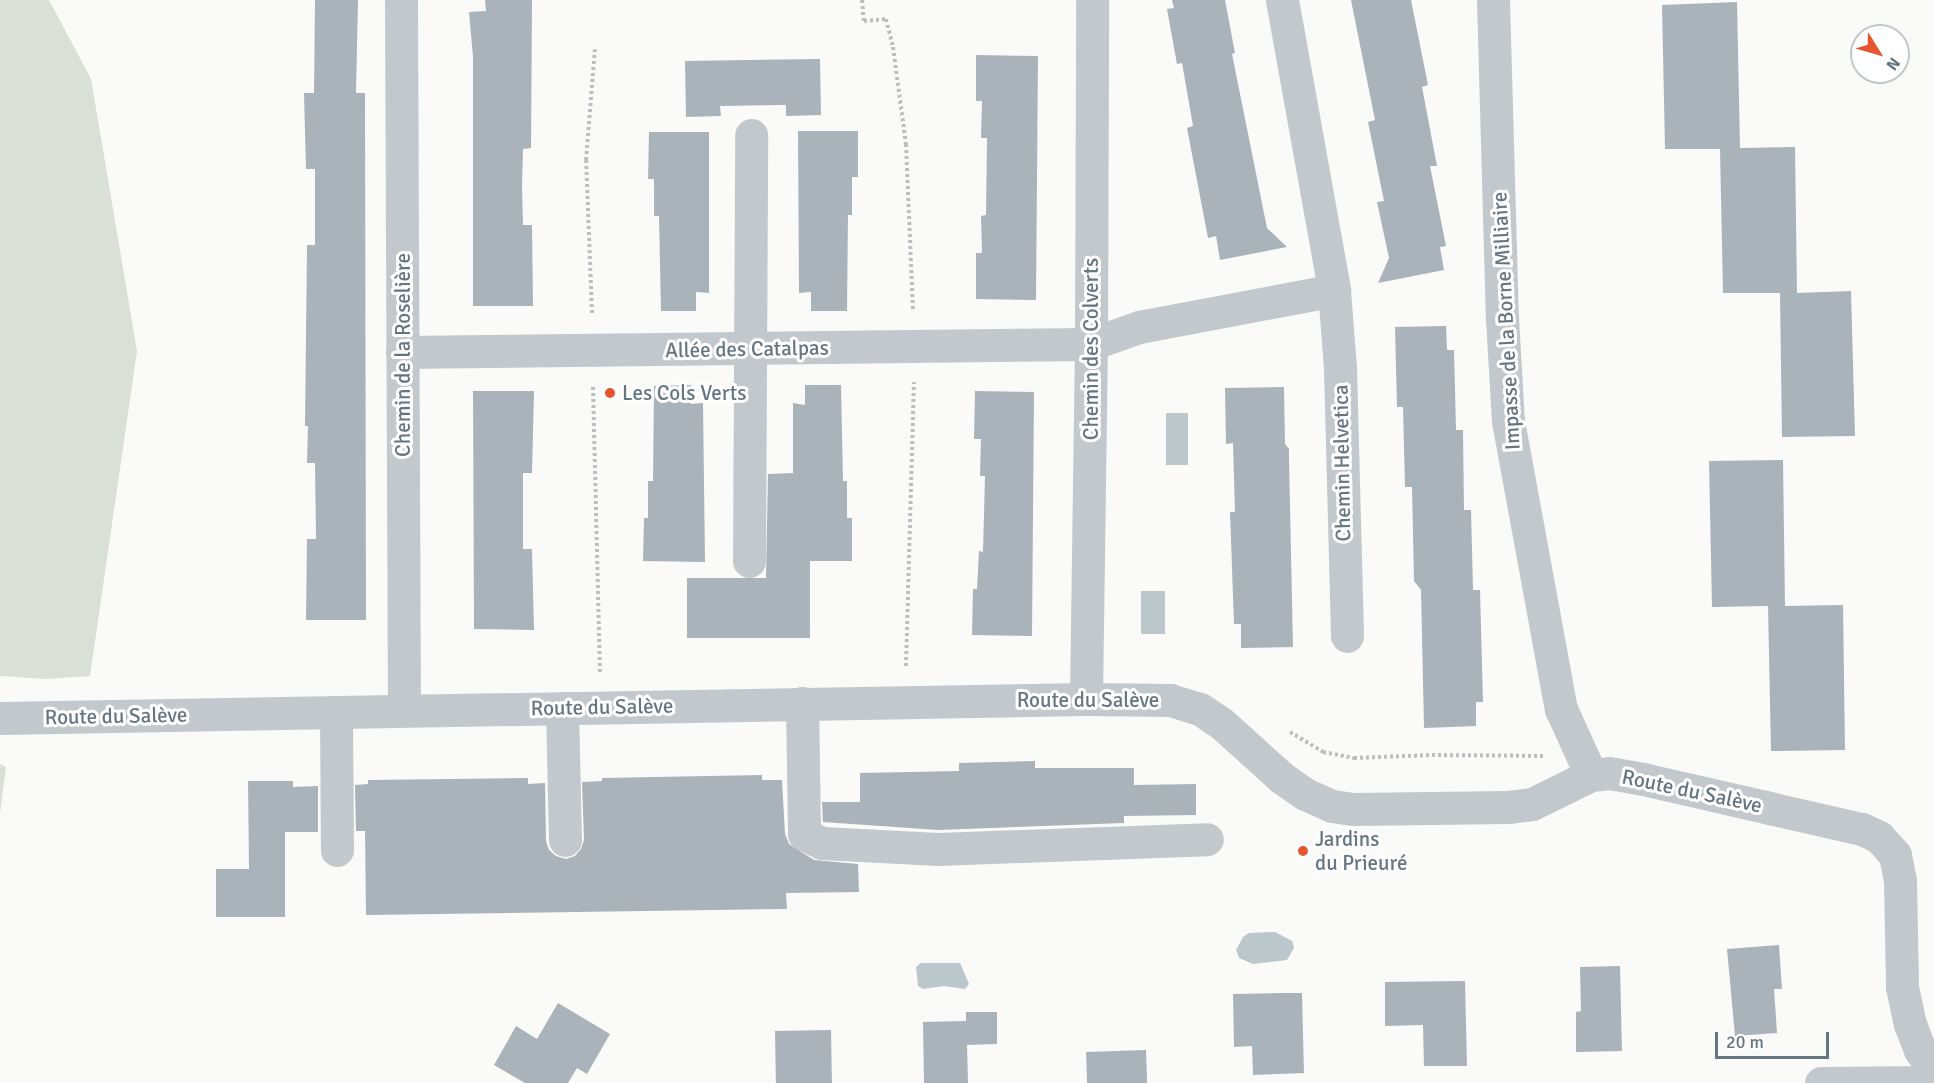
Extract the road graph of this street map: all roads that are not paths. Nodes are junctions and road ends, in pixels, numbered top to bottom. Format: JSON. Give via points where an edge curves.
{"nodes":[{"id":1,"x":401,"y":0,"type":"edge"},
{"id":2,"x":1092,"y":0,"type":"edge"},
{"id":3,"x":1282,"y":0,"type":"edge"},
{"id":4,"x":1493,"y":0,"type":"edge"},
{"id":5,"x":751,"y":135,"type":"dead end"},
{"id":6,"x":1334,"y":290,"type":"junction"},
{"id":7,"x":1092,"y":344,"type":"junction"},
{"id":8,"x":751,"y":350,"type":"junction"},
{"id":9,"x":402,"y":352,"type":"junction"},
{"id":10,"x":749,"y":561,"type":"dead end"},
{"id":11,"x":1347,"y":636,"type":"dead end"},
{"id":12,"x":1086,"y":699,"type":"junction"},
{"id":13,"x":802,"y":703,"type":"junction"},
{"id":14,"x":562,"y":708,"type":"junction"},
{"id":15,"x":404,"y":710,"type":"junction"},
{"id":16,"x":336,"y":712,"type":"junction"},
{"id":17,"x":0,"y":718,"type":"edge"},
{"id":18,"x":1591,"y":775,"type":"junction"},
{"id":19,"x":1207,"y":839,"type":"dead end"},
{"id":20,"x":565,"y":840,"type":"dead end"},
{"id":21,"x":337,"y":850,"type":"dead end"},
{"id":22,"x":1934,"y":1069,"type":"edge"},
{"id":23,"x":1934,"y":1082,"type":"edge"},
{"id":24,"x":1821,"y":1083,"type":"edge"}],
"edges":[{"from":1,"to":9,"type":"street","name":"Chemin de la Roselière"},
{"from":2,"to":7,"type":"street","name":"Chemin des Colverts"},
{"from":3,"to":6,"type":"street","name":"Chemin Helvetica"},
{"from":4,"to":18,"type":"street","name":"Impasse de la Borne Milliaire","via":[[1508,421],[1560,709]]},
{"from":5,"to":8,"type":"street"},
{"from":6,"to":7,"type":"street","via":[[1139,327]]},
{"from":6,"to":11,"type":"street","name":"Chemin Helvetica","via":[[1340,368]]},
{"from":7,"to":8,"type":"street","name":"Allée des Catalpas"},
{"from":7,"to":12,"type":"street","name":"Chemin des Colverts"},
{"from":8,"to":9,"type":"street","name":"Allée des Catalpas"},
{"from":8,"to":10,"type":"street"},
{"from":9,"to":15,"type":"street","name":"Chemin de la Roselière"},
{"from":12,"to":13,"type":"street","name":"Route du Salève"},
{"from":12,"to":18,"type":"street","name":"Route du Salève","via":[[1170,700],[1200,709],[1282,778],[1332,806],[1516,806],[1532,804]]},
{"from":13,"to":14,"type":"street","name":"Route du Salève"},
{"from":13,"to":19,"type":"street","via":[[804,834],[822,843],[938,849]]},
{"from":14,"to":15,"type":"street","name":"Route du Salève"},
{"from":14,"to":20,"type":"street"},
{"from":15,"to":16,"type":"street","name":"Route du Salève"},
{"from":16,"to":17,"type":"street","name":"Route du Salève"},
{"from":16,"to":21,"type":"street"},
{"from":18,"to":22,"type":"street","name":"Route du Salève","via":[[1609,773],[1643,779],[1862,829],[1879,837],[1895,855],[1900,881],[1902,987],[1910,1024],[1920,1050]]},
{"from":23,"to":24,"type":"street"}]}
